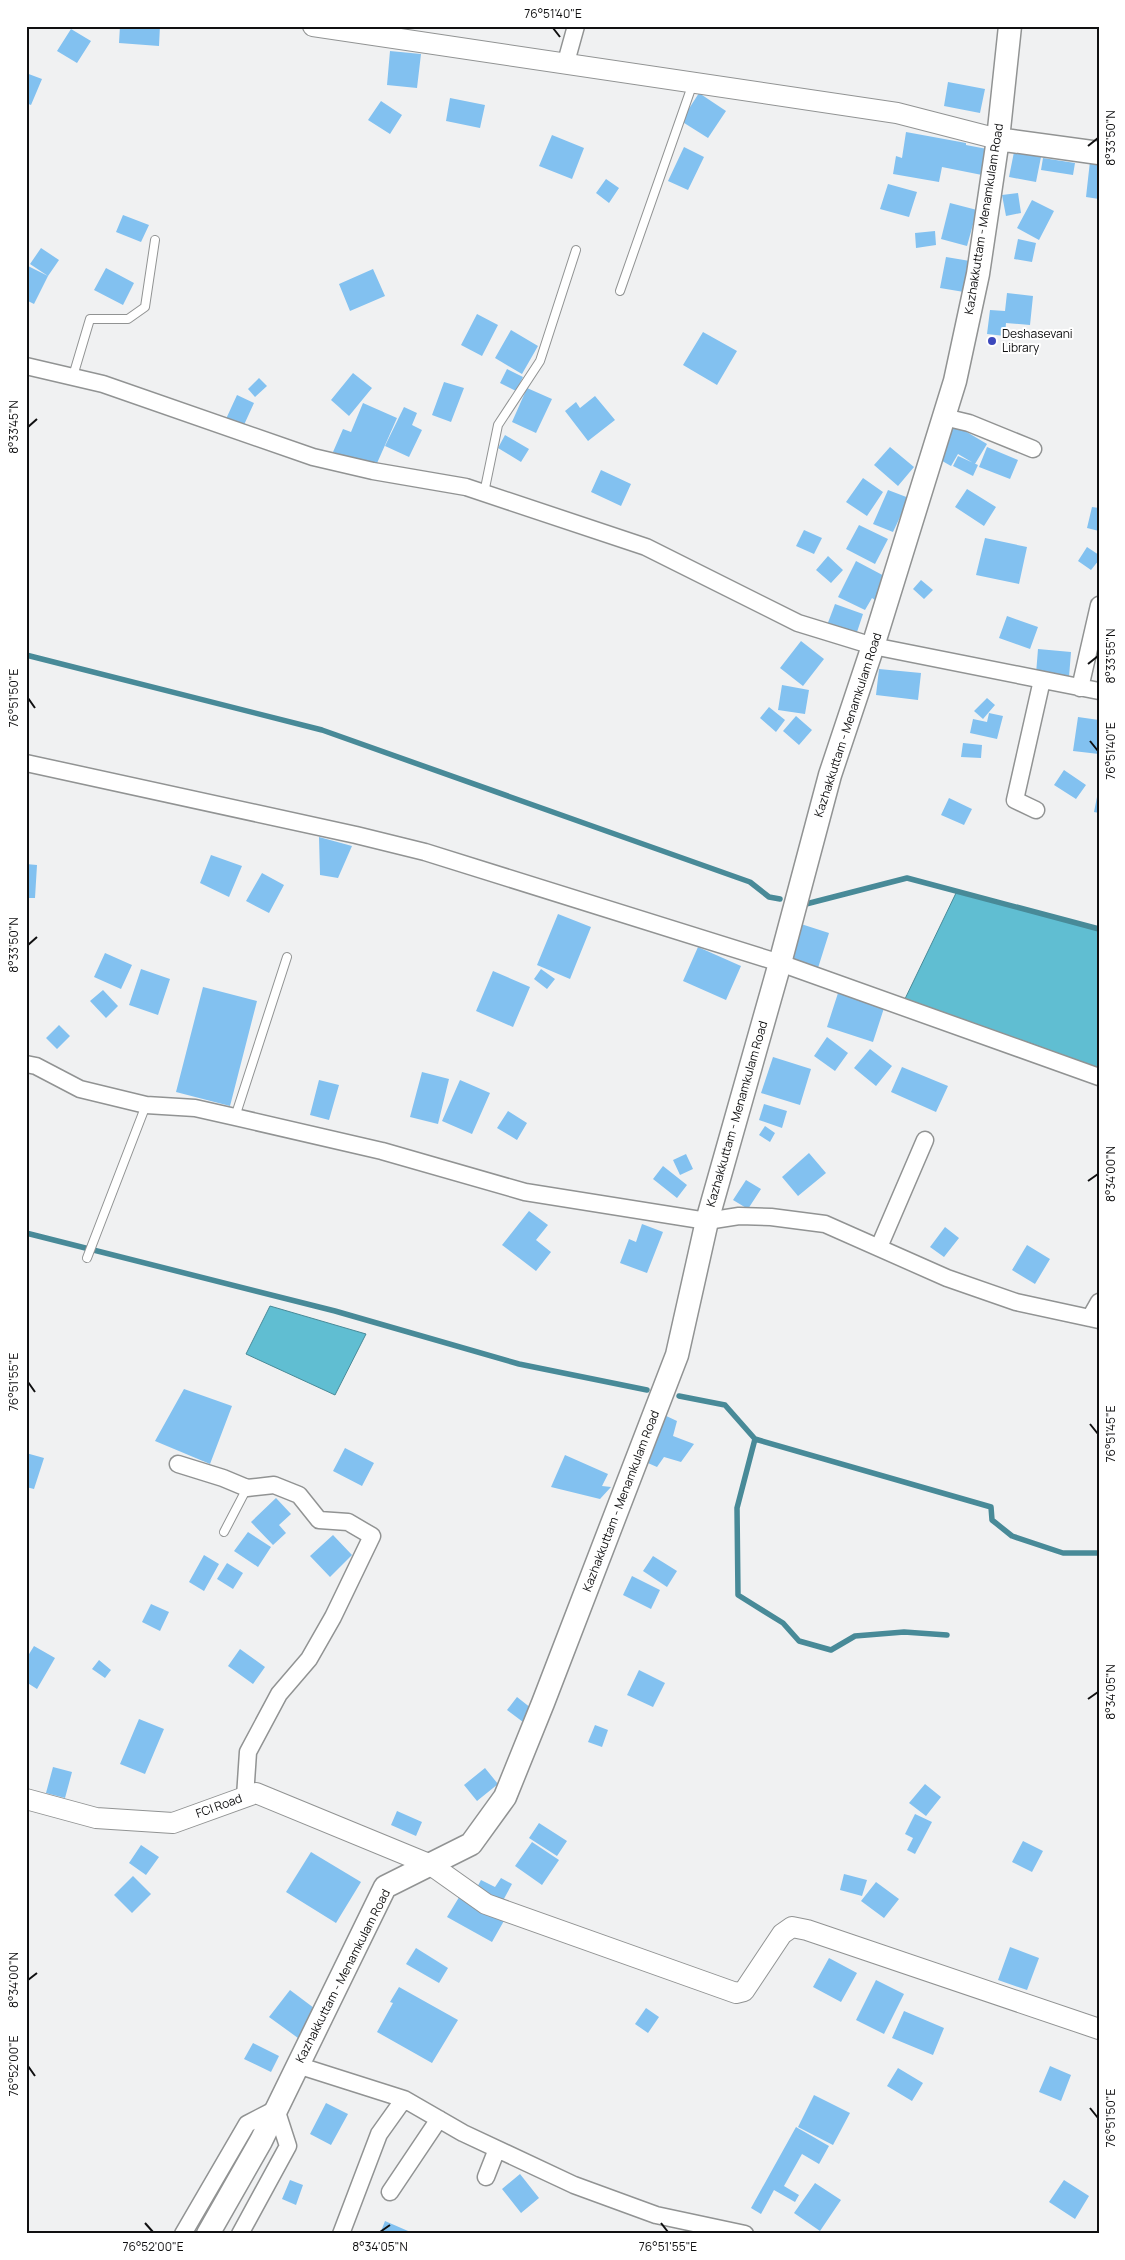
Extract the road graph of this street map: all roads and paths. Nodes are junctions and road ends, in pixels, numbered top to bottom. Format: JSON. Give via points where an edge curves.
{"nodes":[{"id":1,"x":313,"y":26,"type":"edge"},
{"id":2,"x":576,"y":26,"type":"edge"},
{"id":3,"x":1010,"y":26,"type":"edge"},
{"id":4,"x":566,"y":62,"type":"junction"},
{"id":5,"x":693,"y":82,"type":"junction"},
{"id":6,"x":998,"y":139,"type":"junction"},
{"id":7,"x":1099,"y":153,"type":"edge"},
{"id":8,"x":156,"y":240,"type":"dead end"},
{"id":9,"x":576,"y":250,"type":"dead end"},
{"id":10,"x":620,"y":291,"type":"dead end"},
{"id":11,"x":26,"y":366,"type":"edge"},
{"id":12,"x":73,"y":376,"type":"junction"},
{"id":13,"x":944,"y":417,"type":"junction"},
{"id":14,"x":1033,"y":449,"type":"dead end"},
{"id":15,"x":484,"y":493,"type":"junction"},
{"id":16,"x":1099,"y":605,"type":"edge"},
{"id":17,"x":874,"y":646,"type":"junction"},
{"id":18,"x":1042,"y":680,"type":"junction"},
{"id":19,"x":1080,"y":688,"type":"junction"},
{"id":20,"x":1099,"y":691,"type":"edge"},
{"id":21,"x":26,"y":763,"type":"edge"},
{"id":22,"x":1036,"y":810,"type":"dead end"},
{"id":23,"x":287,"y":957,"type":"dead end"},
{"id":24,"x":780,"y":963,"type":"junction"},
{"id":25,"x":26,"y":1064,"type":"edge"},
{"id":26,"x":1099,"y":1077,"type":"edge"},
{"id":27,"x":146,"y":1105,"type":"junction"},
{"id":28,"x":235,"y":1117,"type":"junction"},
{"id":29,"x":925,"y":1140,"type":"dead end"},
{"id":30,"x":707,"y":1220,"type":"junction"},
{"id":31,"x":879,"y":1247,"type":"junction"},
{"id":32,"x":87,"y":1258,"type":"dead end"},
{"id":33,"x":1099,"y":1302,"type":"edge"},
{"id":34,"x":1095,"y":1319,"type":"edge"},
{"id":35,"x":178,"y":1464,"type":"dead end"},
{"id":36,"x":246,"y":1488,"type":"junction"},
{"id":37,"x":224,"y":1532,"type":"dead end"},
{"id":38,"x":245,"y":1797,"type":"junction"},
{"id":39,"x":26,"y":1799,"type":"edge"},
{"id":40,"x":431,"y":1865,"type":"junction"},
{"id":41,"x":1099,"y":2029,"type":"edge"},
{"id":42,"x":297,"y":2065,"type":"junction"},
{"id":43,"x":404,"y":2099,"type":"junction"},
{"id":44,"x":276,"y":2109,"type":"junction"},
{"id":45,"x":439,"y":2119,"type":"junction"},
{"id":46,"x":497,"y":2148,"type":"junction"},
{"id":47,"x":486,"y":2177,"type":"dead end"},
{"id":48,"x":390,"y":2192,"type":"dead end"},
{"id":49,"x":183,"y":2234,"type":"edge"},
{"id":50,"x":208,"y":2234,"type":"edge"},
{"id":51,"x":240,"y":2234,"type":"edge"},
{"id":52,"x":341,"y":2234,"type":"edge"},
{"id":53,"x":745,"y":2234,"type":"edge"}],
"edges":[{"from":1,"to":4,"type":"street"},
{"from":2,"to":4,"type":"street"},
{"from":3,"to":6,"type":"main road","name":"Kazhakkuttam - Menamkulam Road"},
{"from":4,"to":5,"type":"street"},
{"from":5,"to":6,"type":"street","via":[[897,113]]},
{"from":5,"to":10,"type":"lane"},
{"from":6,"to":7,"type":"main road"},
{"from":6,"to":13,"type":"main road","name":"Kazhakkuttam - Menamkulam Road","via":[[978,274]]},
{"from":8,"to":12,"type":"lane","via":[[145,307],[128,319],[90,319]]},
{"from":9,"to":15,"type":"lane","via":[[540,362],[498,425]]},
{"from":11,"to":12,"type":"street"},
{"from":12,"to":15,"type":"street","via":[[313,456]]},
{"from":13,"to":14,"type":"street","via":[[969,423]]},
{"from":13,"to":17,"type":"main road","name":"Kazhakkuttam - Menamkulam Road"},
{"from":15,"to":17,"type":"street","via":[[646,547],[798,623]]},
{"from":16,"to":19,"type":"street"},
{"from":17,"to":18,"type":"street"},
{"from":17,"to":24,"type":"main road","name":"Kazhakkuttam - Menamkulam Road","via":[[830,775]]},
{"from":18,"to":19,"type":"street"},
{"from":18,"to":22,"type":"street","via":[[1015,800]]},
{"from":19,"to":20,"type":"street"},
{"from":21,"to":24,"type":"street","via":[[425,852]]},
{"from":23,"to":28,"type":"lane"},
{"from":24,"to":26,"type":"street"},
{"from":24,"to":30,"type":"main road","name":"Kazhakkuttam - Menamkulam Road"},
{"from":25,"to":27,"type":"street","via":[[80,1089]]},
{"from":27,"to":28,"type":"street","via":[[195,1108]]},
{"from":27,"to":32,"type":"lane"},
{"from":28,"to":30,"type":"street","via":[[382,1151],[524,1192]]},
{"from":29,"to":31,"type":"street"},
{"from":30,"to":31,"type":"street","via":[[738,1216],[771,1217],[825,1224]]},
{"from":30,"to":40,"type":"main road","name":"Kazhakkuttam - Menamkulam Road","via":[[677,1355],[505,1797],[471,1844]]},
{"from":31,"to":34,"type":"street","via":[[947,1278],[1016,1302]]},
{"from":33,"to":34,"type":"street"},
{"from":35,"to":36,"type":"street"},
{"from":36,"to":37,"type":"lane"},
{"from":36,"to":38,"type":"street","via":[[274,1485],[299,1495],[319,1520],[348,1522],[372,1536],[333,1618],[309,1658],[279,1694],[248,1752]]},
{"from":38,"to":39,"type":"street","name":"FCI Road","via":[[173,1823],[96,1818]]},
{"from":38,"to":40,"type":"street","name":"FCI Road","via":[[256,1793]]},
{"from":40,"to":41,"type":"street","name":"FCI Road","via":[[486,1904],[736,1993],[744,1991],[782,1934],[792,1927]]},
{"from":40,"to":42,"type":"main road","name":"Kazhakkuttam - Menamkulam Road","via":[[385,1887]]},
{"from":42,"to":43,"type":"street"},
{"from":42,"to":44,"type":"main road","name":"Kazhakkuttam - Menamkulam Road"},
{"from":43,"to":45,"type":"street"},
{"from":43,"to":52,"type":"street","via":[[380,2134]]},
{"from":44,"to":49,"type":"street","via":[[247,2124]]},
{"from":44,"to":50,"type":"main road","name":"Kazhakkuttam - Menamkulam Road"},
{"from":44,"to":51,"type":"street","via":[[288,2146]]},
{"from":45,"to":46,"type":"street"},
{"from":45,"to":48,"type":"street"},
{"from":46,"to":47,"type":"street"},
{"from":46,"to":53,"type":"street","via":[[574,2185],[656,2215]]}]}
